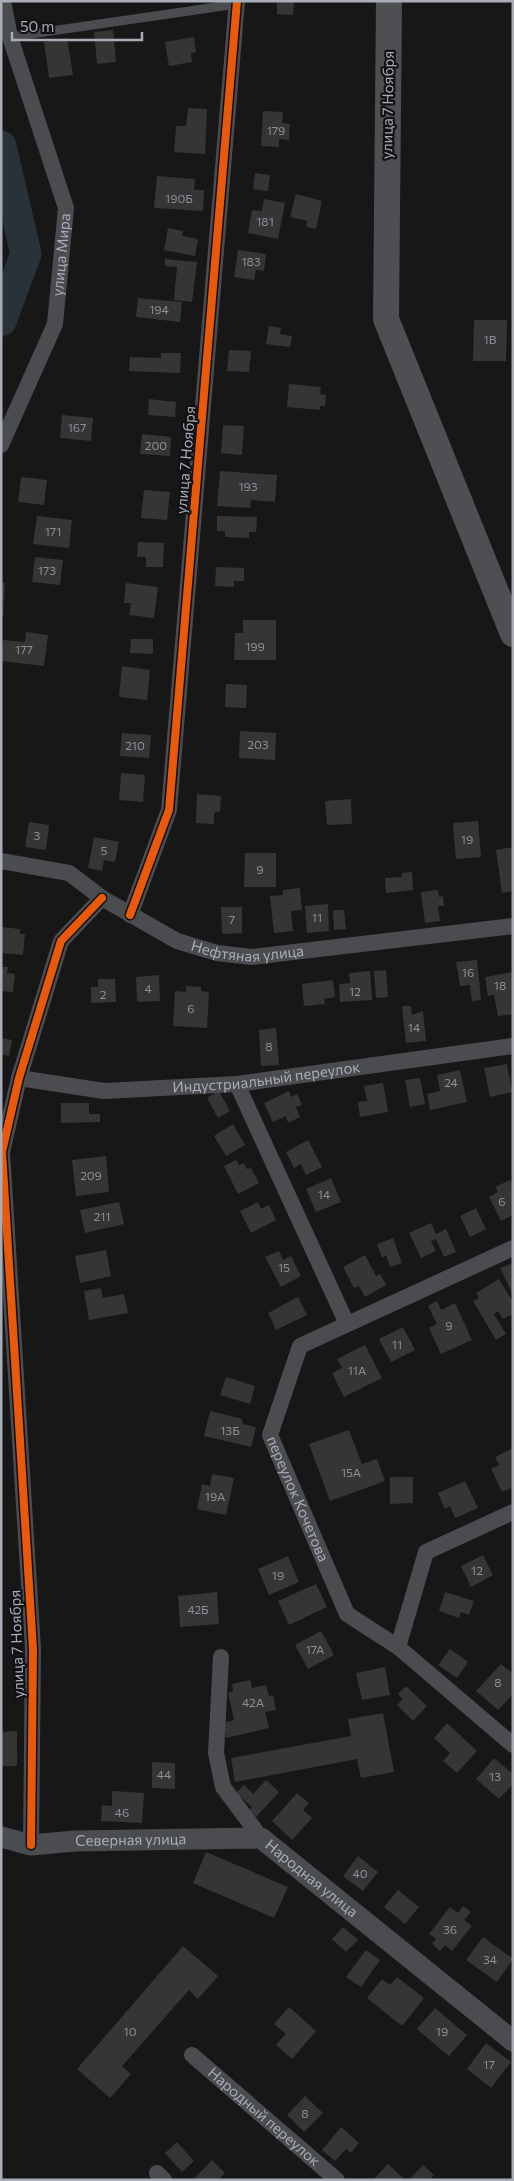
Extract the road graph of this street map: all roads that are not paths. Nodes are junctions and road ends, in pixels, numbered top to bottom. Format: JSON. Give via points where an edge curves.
{"nodes":[{"id":1,"x":3,"y":1,"type":"edge"},
{"id":2,"x":390,"y":1,"type":"edge"},
{"id":3,"x":237,"y":2,"type":"edge"},
{"id":4,"x":10,"y":37,"type":"junction"},
{"id":5,"x":1,"y":445,"type":"edge"},
{"id":6,"x":513,"y":634,"type":"edge"},
{"id":7,"x":1,"y":861,"type":"edge"},
{"id":8,"x":102,"y":898,"type":"junction"},
{"id":9,"x":130,"y":915,"type":"junction"},
{"id":10,"x":513,"y":926,"type":"edge"},
{"id":11,"x":513,"y":1046,"type":"edge"},
{"id":12,"x":19,"y":1078,"type":"junction"},
{"id":13,"x":237,"y":1084,"type":"junction"},
{"id":14,"x":513,"y":1248,"type":"edge"},
{"id":15,"x":348,"y":1324,"type":"junction"},
{"id":16,"x":513,"y":1512,"type":"edge"},
{"id":17,"x":398,"y":1648,"type":"junction"},
{"id":18,"x":221,"y":1657,"type":"dead end"},
{"id":19,"x":513,"y":1745,"type":"edge"},
{"id":20,"x":1,"y":1837,"type":"edge"},
{"id":21,"x":261,"y":1838,"type":"junction"},
{"id":22,"x":31,"y":1845,"type":"junction"},
{"id":23,"x":513,"y":2041,"type":"edge"},
{"id":24,"x":192,"y":2055,"type":"dead end"},
{"id":25,"x":337,"y":2180,"type":"edge"}],
"edges":[{"from":1,"to":4,"type":"street","name":"улица Мира"},
{"from":2,"to":6,"type":"main road","name":"улица 7 Ноября","via":[[386,319]]},
{"from":3,"to":4,"type":"lane"},
{"from":3,"to":9,"type":"street","name":"улица 7 Ноября","via":[[169,810]]},
{"from":4,"to":5,"type":"street","name":"улица Мира","via":[[66,208],[55,324]]},
{"from":7,"to":8,"type":"street","name":"Нефтяная улица","via":[[70,873]]},
{"from":8,"to":9,"type":"street","name":"Нефтяная улица"},
{"from":8,"to":12,"type":"street","name":"улица 7 Ноября","via":[[60,941]]},
{"from":9,"to":10,"type":"street","name":"Нефтяная улица","via":[[178,941],[217,953],[252,956]]},
{"from":11,"to":13,"type":"street","name":"Индустриальный переулок"},
{"from":12,"to":13,"type":"street","name":"Индустриальный переулок","via":[[104,1091]]},
{"from":12,"to":22,"type":"street","name":"улица 7 Ноября","via":[[2,1152],[33,1649]]},
{"from":13,"to":15,"type":"street"},
{"from":14,"to":15,"type":"street","name":"переулок Кочетова"},
{"from":15,"to":17,"type":"street","name":"переулок Кочетова","via":[[300,1346],[270,1436],[347,1614]]},
{"from":16,"to":17,"type":"street","via":[[426,1552]]},
{"from":17,"to":19,"type":"street","name":"переулок Кочетова"},
{"from":18,"to":21,"type":"street","name":"Народная улица","via":[[216,1752],[224,1787]]},
{"from":20,"to":22,"type":"street","name":"Северная улица"},
{"from":21,"to":22,"type":"street","name":"Северная улица","via":[[75,1841]]},
{"from":21,"to":23,"type":"street","name":"Народная улица"},
{"from":24,"to":25,"type":"street","name":"Народный переулок"}]}
